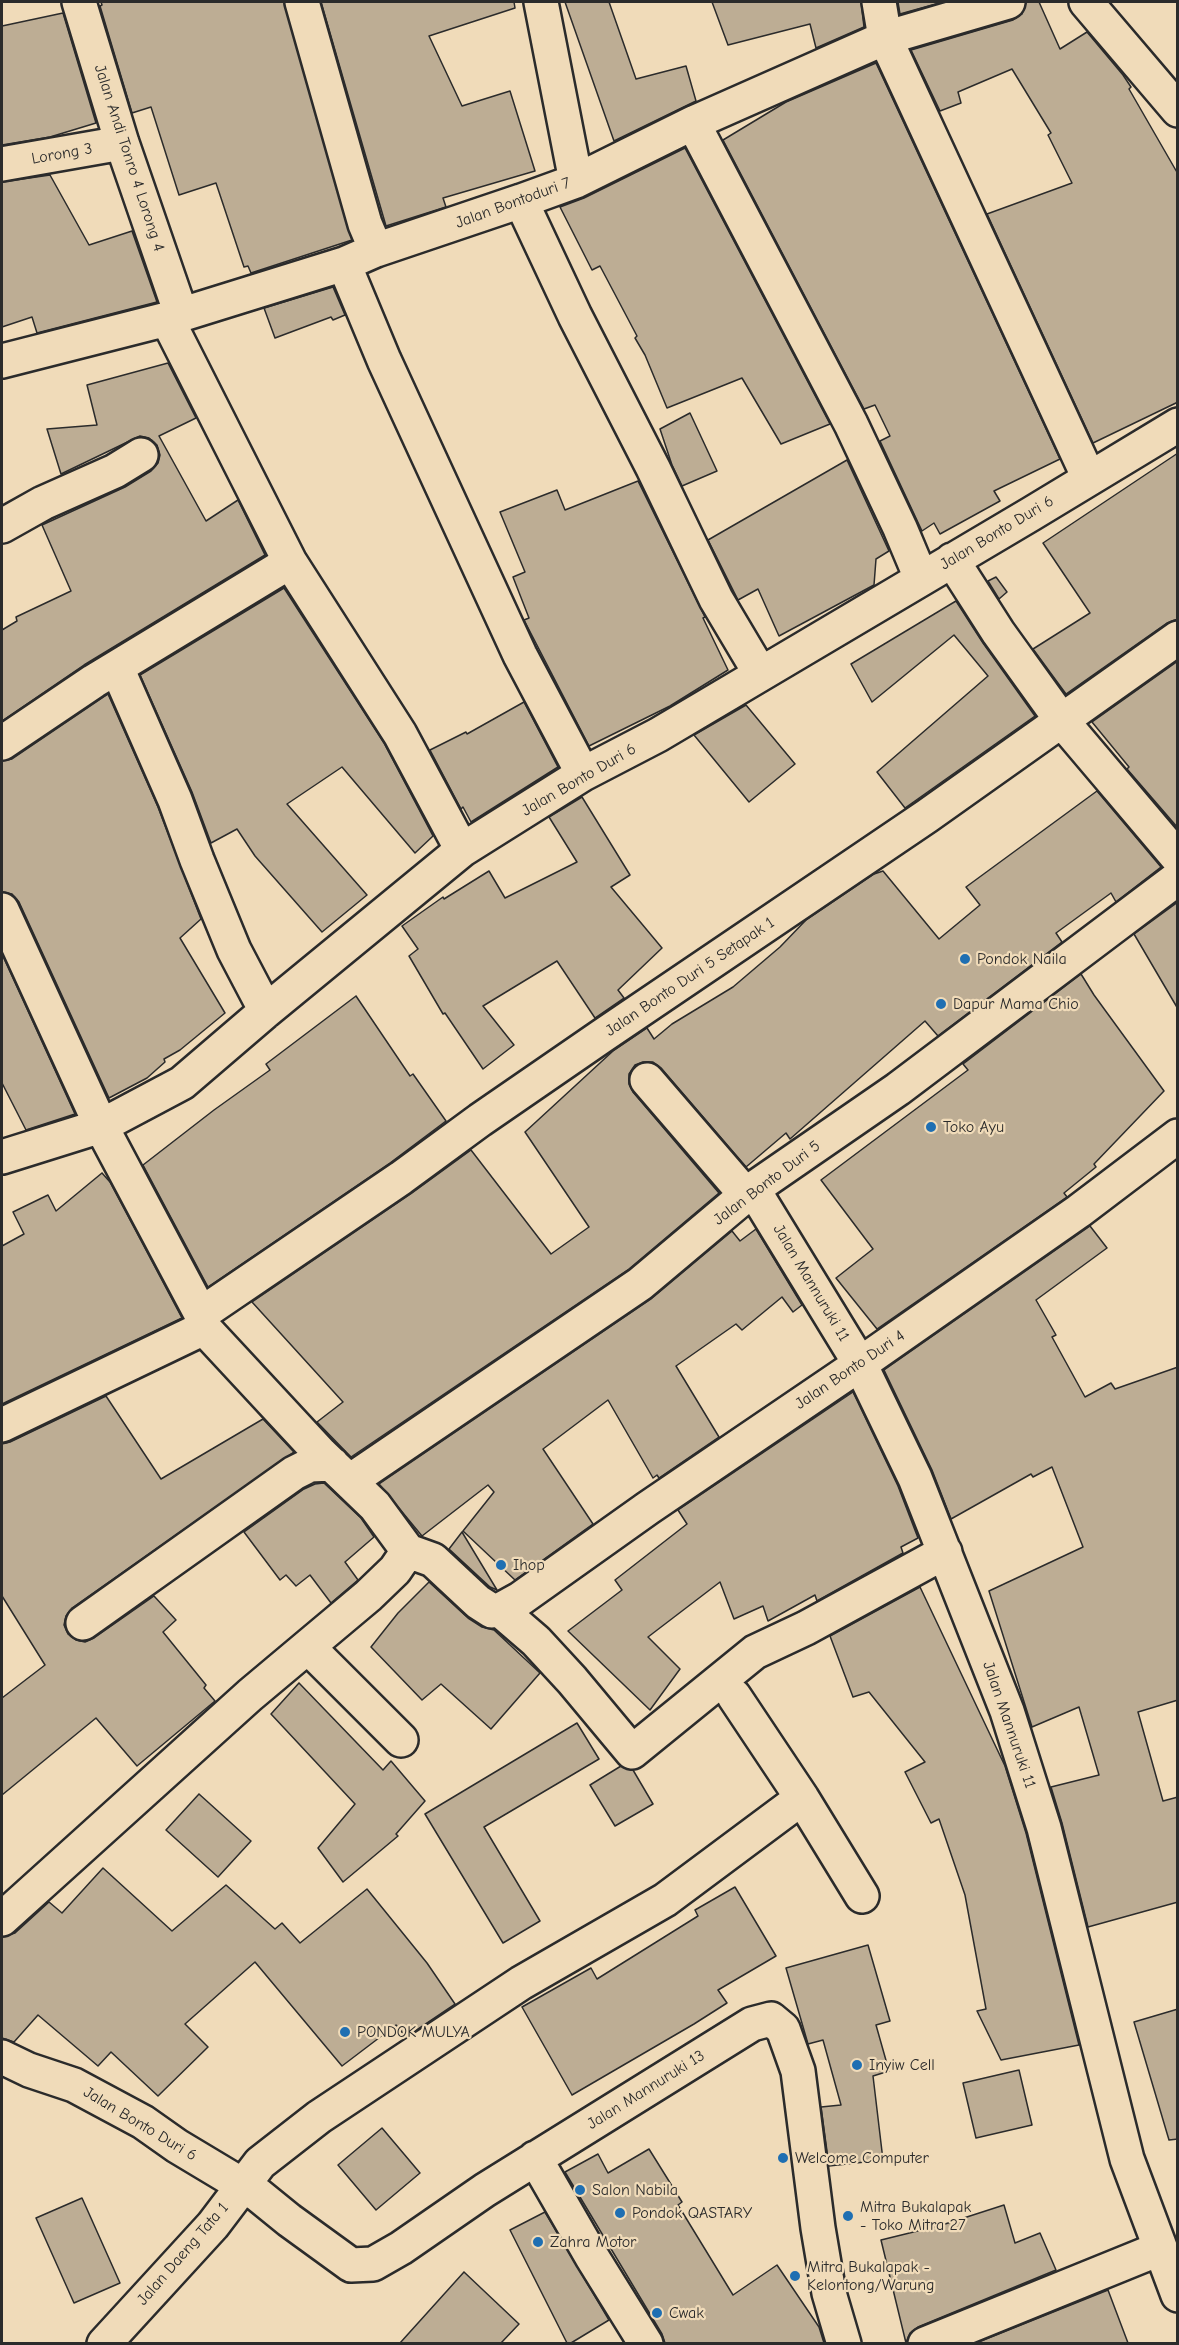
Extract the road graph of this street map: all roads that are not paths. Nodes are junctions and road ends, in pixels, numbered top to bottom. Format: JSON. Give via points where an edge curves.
{"nodes":[{"id":1,"x":79,"y":2,"type":"edge"},
{"id":2,"x":302,"y":2,"type":"edge"},
{"id":3,"x":541,"y":2,"type":"edge"},
{"id":4,"x":879,"y":2,"type":"edge"},
{"id":5,"x":1008,"y":2,"type":"edge"},
{"id":6,"x":1086,"y":2,"type":"edge"},
{"id":7,"x":885,"y":38,"type":"junction"},
{"id":8,"x":1178,"y":110,"type":"edge"},
{"id":9,"x":693,"y":123,"type":"junction"},
{"id":10,"x":122,"y":143,"type":"junction"},
{"id":11,"x":2,"y":164,"type":"edge"},
{"id":12,"x":576,"y":181,"type":"junction"},
{"id":13,"x":521,"y":201,"type":"junction"},
{"id":14,"x":376,"y":250,"type":"junction"},
{"id":15,"x":344,"y":264,"type":"junction"},
{"id":16,"x":174,"y":316,"type":"junction"},
{"id":17,"x":2,"y":362,"type":"edge"},
{"id":18,"x":1178,"y":425,"type":"edge"},
{"id":19,"x":141,"y":455,"type":"dead end"},
{"id":20,"x":1089,"y":478,"type":"junction"},
{"id":21,"x":2,"y":526,"type":"edge"},
{"id":22,"x":952,"y":560,"type":"junction"},
{"id":23,"x":290,"y":561,"type":"junction"},
{"id":24,"x":921,"y":578,"type":"junction"},
{"id":25,"x":1178,"y":638,"type":"edge"},
{"id":26,"x":117,"y":668,"type":"junction"},
{"id":27,"x":760,"y":674,"type":"junction"},
{"id":28,"x":1062,"y":721,"type":"junction"},
{"id":29,"x":2,"y":743,"type":"edge"},
{"id":30,"x":583,"y":774,"type":"junction"},
{"id":31,"x":462,"y":850,"type":"junction"},
{"id":32,"x":1178,"y":858,"type":"edge"},
{"id":33,"x":1178,"y":878,"type":"edge"},
{"id":34,"x":2,"y":910,"type":"edge"},
{"id":35,"x":266,"y":1011,"type":"junction"},
{"id":36,"x":647,"y":1080,"type":"dead end"},
{"id":37,"x":101,"y":1126,"type":"junction"},
{"id":38,"x":1178,"y":1136,"type":"edge"},
{"id":39,"x":2,"y":1157,"type":"edge"},
{"id":40,"x":749,"y":1192,"type":"junction"},
{"id":41,"x":203,"y":1321,"type":"junction"},
{"id":42,"x":860,"y":1364,"type":"junction"},
{"id":43,"x":2,"y":1425,"type":"edge"},
{"id":44,"x":341,"y":1473,"type":"junction"},
{"id":45,"x":408,"y":1551,"type":"junction"},
{"id":46,"x":945,"y":1552,"type":"junction"},
{"id":47,"x":510,"y":1604,"type":"junction"},
{"id":48,"x":83,"y":1623,"type":"dead end"},
{"id":49,"x":308,"y":1647,"type":"junction"},
{"id":50,"x":734,"y":1696,"type":"dead end"},
{"id":51,"x":400,"y":1740,"type":"dead end"},
{"id":52,"x":802,"y":1798,"type":"junction"},
{"id":53,"x":862,"y":1896,"type":"dead end"},
{"id":54,"x":2,"y":1919,"type":"edge"},
{"id":55,"x":2,"y":2056,"type":"edge"},
{"id":56,"x":535,"y":2158,"type":"junction"},
{"id":57,"x":251,"y":2174,"type":"junction"},
{"id":58,"x":1159,"y":2248,"type":"junction"},
{"id":59,"x":1178,"y":2295,"type":"edge"},
{"id":60,"x":104,"y":2343,"type":"edge"},
{"id":61,"x":646,"y":2343,"type":"edge"},
{"id":62,"x":844,"y":2343,"type":"edge"},
{"id":63,"x":925,"y":2343,"type":"edge"}],
"edges":[{"from":1,"to":10,"type":"street","name":"Jalan Andi Tonro 4 Lorong 4"},
{"from":2,"to":14,"type":"street","via":[[365,224]]},
{"from":3,"to":12,"type":"street"},
{"from":4,"to":7,"type":"street"},
{"from":5,"to":7,"type":"street","name":"Jalan Bontoduri 7"},
{"from":6,"to":8,"type":"street"},
{"from":7,"to":9,"type":"street","name":"Jalan Bontoduri 7"},
{"from":7,"to":20,"type":"street"},
{"from":9,"to":12,"type":"street","name":"Jalan Bontoduri 7"},
{"from":9,"to":24,"type":"street","via":[[851,424]]},
{"from":10,"to":11,"type":"street","name":"Lorong 3"},
{"from":10,"to":16,"type":"street","name":"Jalan Andi Tonro 4 Lorong 4"},
{"from":12,"to":13,"type":"street","name":"Jalan Bontoduri 7"},
{"from":13,"to":14,"type":"street","name":"Jalan Bontoduri 7"},
{"from":13,"to":27,"type":"street","via":[[716,599]]},
{"from":14,"to":15,"type":"street","name":"Jalan Bontoduri 7"},
{"from":15,"to":16,"type":"street","name":"Jalan Bontoduri 7"},
{"from":15,"to":30,"type":"street","via":[[520,655]]},
{"from":16,"to":17,"type":"street","name":"Jalan Bontoduri 7"},
{"from":16,"to":23,"type":"street","name":"Jalan Andi Tonro 4 Lorong 4"},
{"from":18,"to":20,"type":"street","name":"Jalan Bonto Duri 6"},
{"from":19,"to":21,"type":"street"},
{"from":20,"to":22,"type":"street","name":"Jalan Bonto Duri 6"},
{"from":22,"to":24,"type":"street","name":"Jalan Bonto Duri 6"},
{"from":22,"to":28,"type":"street"},
{"from":23,"to":26,"type":"street"},
{"from":23,"to":31,"type":"street","name":"Jalan Andi Tonro 4 Lorong 4","via":[[400,734]]},
{"from":24,"to":27,"type":"street","name":"Jalan Bonto Duri 6"},
{"from":25,"to":28,"type":"street","name":"Jalan Bonto Duri 5 Setapak 1"},
{"from":26,"to":29,"type":"street"},
{"from":26,"to":35,"type":"street","via":[[175,800],[234,951]]},
{"from":27,"to":30,"type":"street","name":"Jalan Bonto Duri 6"},
{"from":28,"to":32,"type":"street"},
{"from":28,"to":41,"type":"street","name":"Jalan Bonto Duri 5 Setapak 1","via":[[546,1075]]},
{"from":30,"to":31,"type":"street","name":"Jalan Bonto Duri 6"},
{"from":31,"to":35,"type":"street","name":"Jalan Bonto Duri 6"},
{"from":33,"to":40,"type":"street","name":"Jalan Bonto Duri 5","via":[[898,1089]]},
{"from":34,"to":37,"type":"street"},
{"from":35,"to":37,"type":"street","name":"Jalan Bonto Duri 6","via":[[182,1083]]},
{"from":36,"to":40,"type":"street","name":"Jalan Mannuruki 11"},
{"from":37,"to":39,"type":"street","name":"Jalan Bonto Duri 6"},
{"from":37,"to":41,"type":"street"},
{"from":38,"to":42,"type":"street","name":"Jalan Bonto Duri 4","via":[[1079,1211]]},
{"from":40,"to":42,"type":"street","name":"Jalan Mannuruki 11"},
{"from":40,"to":44,"type":"street","name":"Jalan Bonto Duri 5","via":[[640,1284]]},
{"from":41,"to":43,"type":"street","name":"Jalan Bonto Duri 5 Setapak 1"},
{"from":41,"to":44,"type":"street"},
{"from":42,"to":46,"type":"street","name":"Jalan Mannuruki 11","via":[[915,1478]]},
{"from":42,"to":47,"type":"street","name":"Jalan Bonto Duri 4"},
{"from":44,"to":45,"type":"street","via":[[375,1506]]},
{"from":44,"to":48,"type":"street","name":"Jalan Bonto Duri 5","via":[[310,1465],[294,1473]]},
{"from":45,"to":47,"type":"street","via":[[434,1560],[486,1609]]},
{"from":45,"to":49,"type":"street","via":[[368,1596]]},
{"from":46,"to":47,"type":"street","via":[[755,1652],[632,1752],[536,1641]]},
{"from":46,"to":58,"type":"street","name":"Jalan Mannuruki 11","via":[[1007,1711],[1044,1828],[1127,2159]]},
{"from":49,"to":51,"type":"street"},
{"from":49,"to":54,"type":"street"},
{"from":50,"to":52,"type":"street"},
{"from":52,"to":53,"type":"street"},
{"from":52,"to":57,"type":"street","name":"Jalan Daeng Tata 1","via":[[665,1900],[521,1983],[319,2117]]},
{"from":55,"to":57,"type":"street","name":"Jalan Bonto Duri 6","via":[[74,2085],[143,2122],[177,2146]]},
{"from":56,"to":57,"type":"street","name":"Jalan Mannuruki 13","via":[[373,2264],[351,2265],[289,2220],[257,2194]]},
{"from":56,"to":61,"type":"street"},
{"from":56,"to":62,"type":"street","name":"Jalan Mannuruki 13","via":[[752,2024],[771,2019],[783,2029],[798,2072],[829,2293]]},
{"from":57,"to":60,"type":"street","name":"Jalan Daeng Tata 1","via":[[213,2225]]},
{"from":58,"to":59,"type":"street","name":"Jalan Mannuruki 11"},
{"from":58,"to":63,"type":"street"}]}
